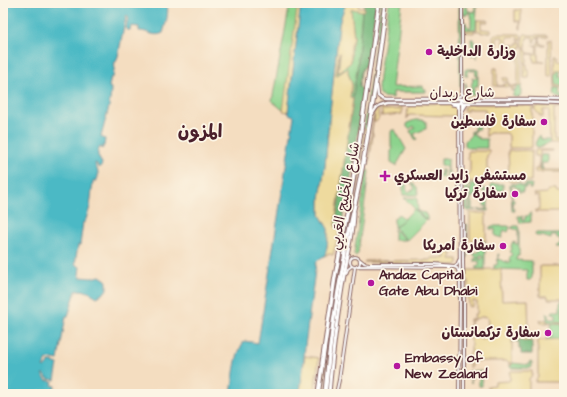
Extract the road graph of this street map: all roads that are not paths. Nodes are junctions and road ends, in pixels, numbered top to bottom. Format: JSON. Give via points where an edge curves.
{"nodes":[{"id":1,"x":379,"y":3,"type":"edge"},
{"id":2,"x":386,"y":3,"type":"edge"},
{"id":3,"x":462,"y":3,"type":"edge"},
{"id":4,"x":376,"y":80,"type":"junction"},
{"id":5,"x":462,"y":93,"type":"junction"},
{"id":6,"x":469,"y":98,"type":"junction"},
{"id":7,"x":483,"y":98,"type":"junction"},
{"id":8,"x":386,"y":99,"type":"junction"},
{"id":9,"x":452,"y":99,"type":"junction"},
{"id":10,"x":564,"y":100,"type":"edge"},
{"id":11,"x":461,"y":101,"type":"junction"},
{"id":12,"x":388,"y":103,"type":"junction"},
{"id":13,"x":449,"y":103,"type":"junction"},
{"id":14,"x":468,"y":103,"type":"junction"},
{"id":15,"x":564,"y":104,"type":"edge"},
{"id":16,"x":459,"y":108,"type":"junction"},
{"id":17,"x":462,"y":111,"type":"junction"},
{"id":18,"x":459,"y":117,"type":"junction"},
{"id":19,"x":462,"y":117,"type":"junction"},
{"id":20,"x":370,"y":121,"type":"junction"},
{"id":21,"x":354,"y":209,"type":"junction"},
{"id":22,"x":350,"y":245,"type":"junction"},
{"id":23,"x":353,"y":257,"type":"junction"},
{"id":24,"x":359,"y":259,"type":"junction"},
{"id":25,"x":460,"y":259,"type":"junction"},
{"id":26,"x":369,"y":264,"type":"junction"},
{"id":27,"x":354,"y":266,"type":"junction"},
{"id":28,"x":363,"y":266,"type":"junction"},
{"id":29,"x":460,"y":274,"type":"junction"},
{"id":30,"x":343,"y":283,"type":"junction"},
{"id":31,"x":342,"y":393,"type":"edge"},
{"id":32,"x":318,"y":394,"type":"edge"},
{"id":33,"x":325,"y":394,"type":"edge"},
{"id":34,"x":329,"y":394,"type":"edge"},
{"id":35,"x":337,"y":394,"type":"edge"},
{"id":36,"x":460,"y":394,"type":"edge"},
{"id":37,"x":464,"y":394,"type":"edge"}],
"edges":[{"from":1,"to":32,"type":"highway","name":"شارع الخَلِيج العَربِي","via":[[358,151],[335,277]]},
{"from":2,"to":4,"type":"highway","name":"شارع الخَلِيج العَربِي"},
{"from":3,"to":5,"type":"street"},
{"from":4,"to":8,"type":"main road","via":[[378,95]]},
{"from":4,"to":20,"type":"highway","name":"شارع الخَلِيج العَربِي"},
{"from":5,"to":6,"type":"street"},
{"from":5,"to":9,"type":"street"},
{"from":6,"to":7,"type":"main road","name":"شارع ربدان"},
{"from":6,"to":11,"type":"main road","name":"شارع ربدان"},
{"from":7,"to":10,"type":"main road","name":"شارع ربدان"},
{"from":7,"to":11,"type":"main road"},
{"from":8,"to":9,"type":"main road","name":"شارع ربدان"},
{"from":8,"to":12,"type":"main road","via":[[383,102]]},
{"from":9,"to":11,"type":"main road","name":"شارع ربدان"},
{"from":11,"to":13,"type":"main road","name":"شارع ربدان"},
{"from":11,"to":14,"type":"main road","name":"شارع ربدان"},
{"from":11,"to":16,"type":"street"},
{"from":11,"to":17,"type":"street"},
{"from":12,"to":13,"type":"main road","name":"شارع ربدان"},
{"from":12,"to":20,"type":"main road","via":[[377,106]]},
{"from":13,"to":16,"type":"main road"},
{"from":14,"to":15,"type":"main road","name":"شارع ربدان"},
{"from":14,"to":17,"type":"main road"},
{"from":16,"to":18,"type":"street"},
{"from":17,"to":19,"type":"street"},
{"from":18,"to":19,"type":"street"},
{"from":18,"to":25,"type":"street"},
{"from":19,"to":37,"type":"street"},
{"from":20,"to":21,"type":"highway","name":"شارع الخَلِيج العَربِي"},
{"from":21,"to":22,"type":"main road"},
{"from":21,"to":33,"type":"highway","name":"شارع الخَلِيج العَربِي","via":[[337,296]]},
{"from":22,"to":23,"type":"street","via":[[349,252]]},
{"from":22,"to":30,"type":"main road"},
{"from":23,"to":24,"type":"street"},
{"from":23,"to":27,"type":"street","via":[[350,262]]},
{"from":24,"to":26,"type":"street"},
{"from":24,"to":27,"type":"street","via":[[359,264]]},
{"from":25,"to":26,"type":"street","via":[[454,266]]},
{"from":25,"to":29,"type":"street"},
{"from":26,"to":28,"type":"street"},
{"from":27,"to":28,"type":"street"},
{"from":27,"to":30,"type":"street","via":[[347,270]]},
{"from":27,"to":35,"type":"street"},
{"from":28,"to":29,"type":"street","via":[[454,267]]},
{"from":29,"to":36,"type":"street"},
{"from":30,"to":34,"type":"main road"},
{"from":31,"to":35,"type":"street"}]}
